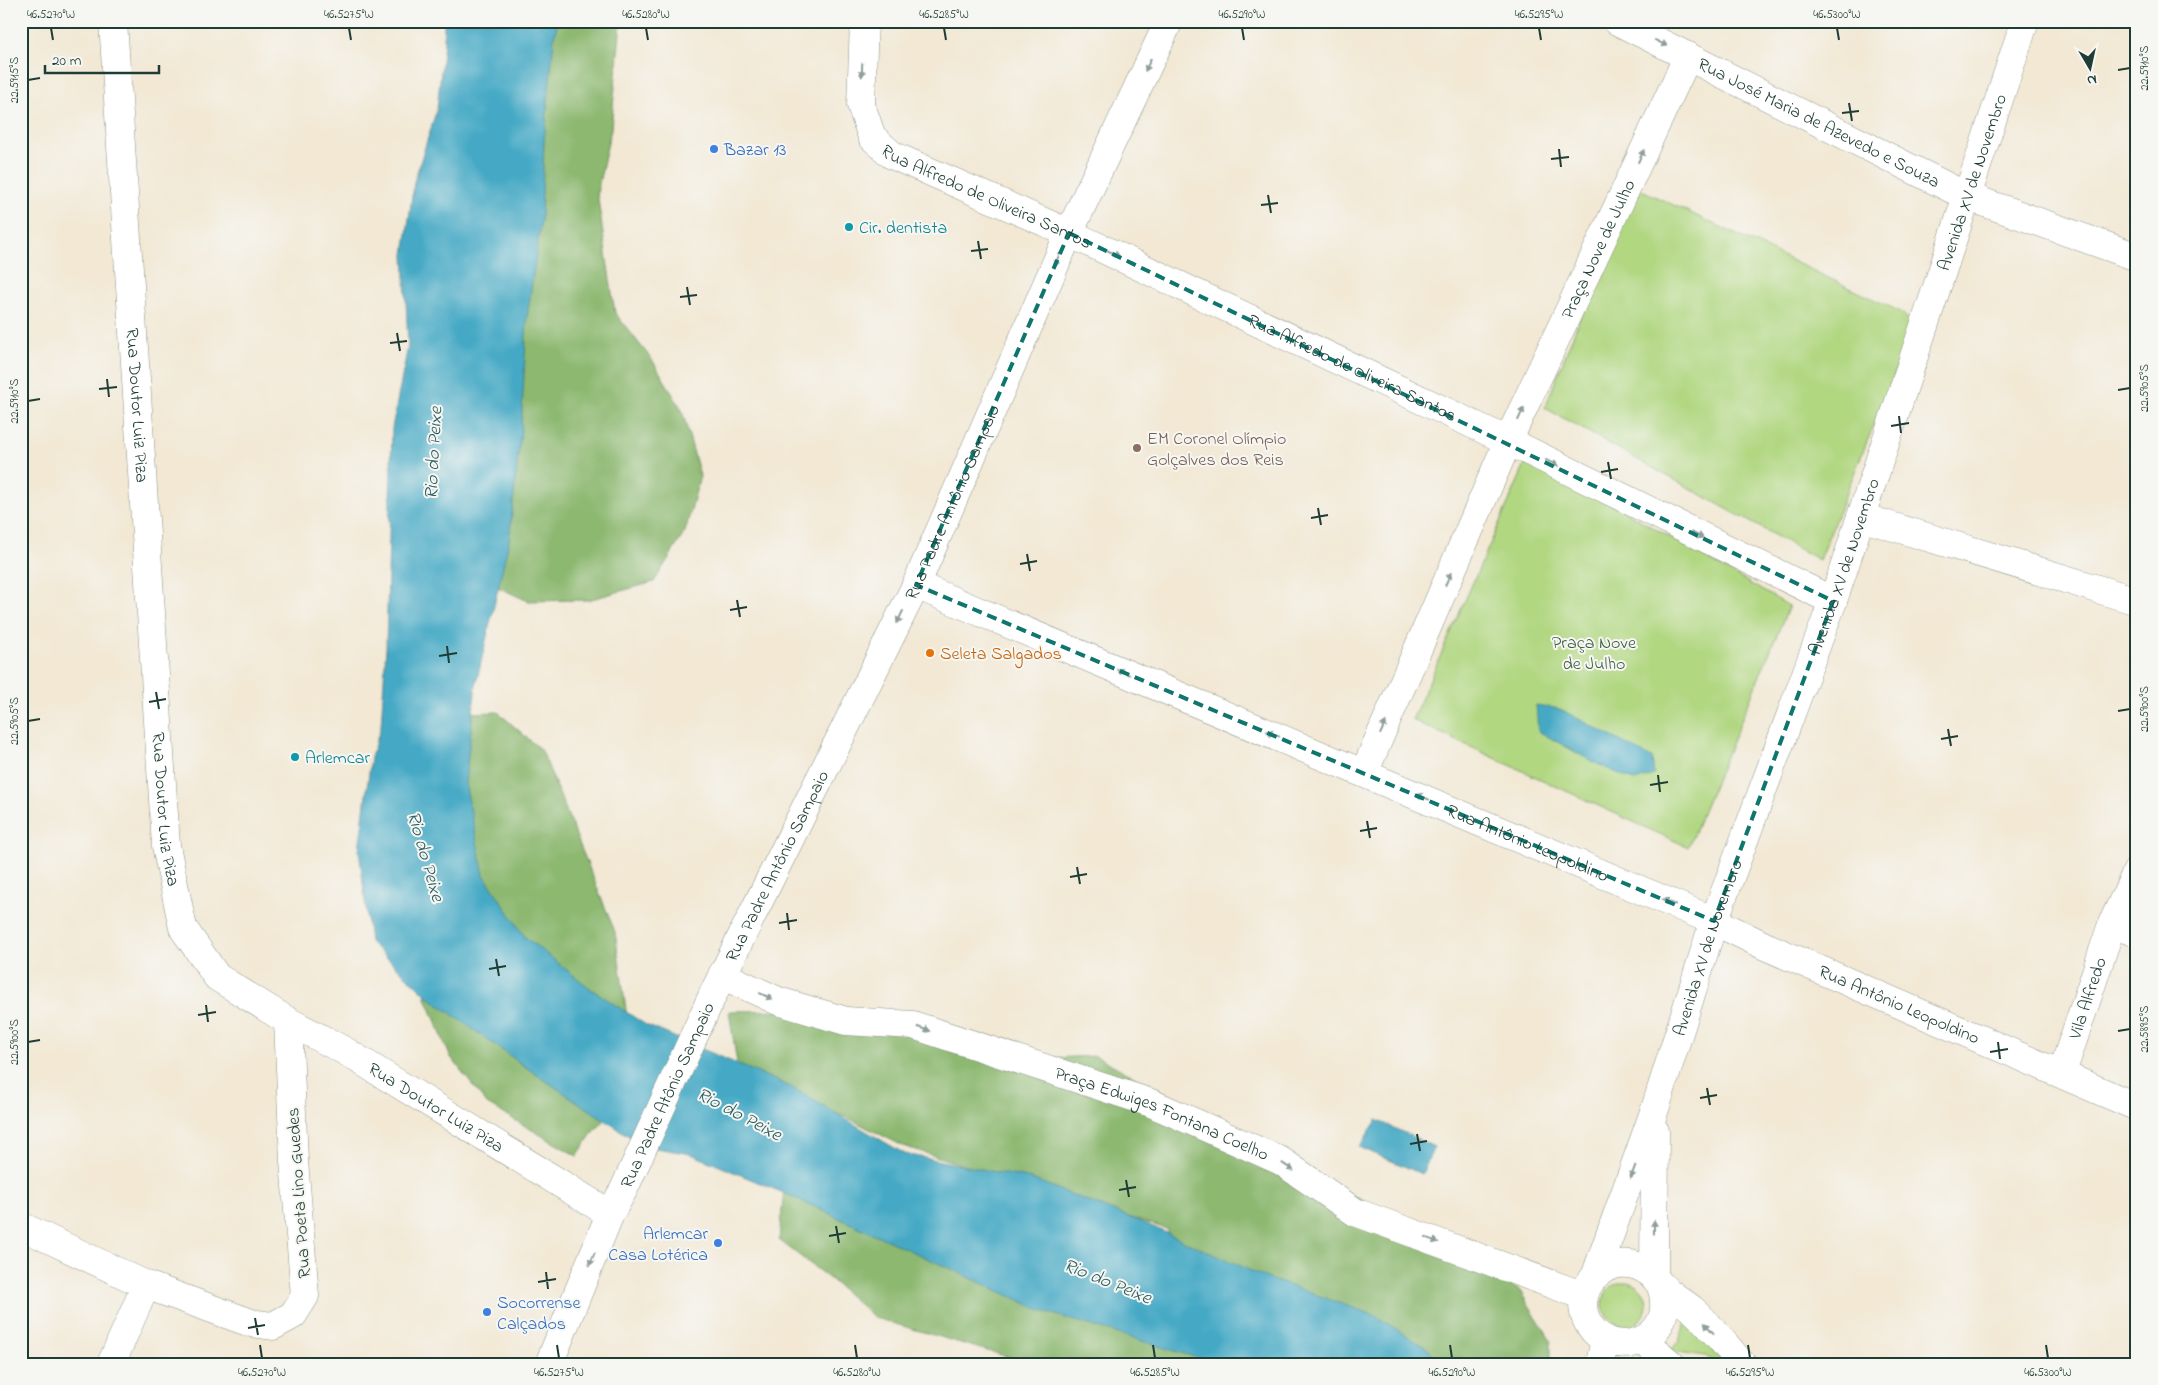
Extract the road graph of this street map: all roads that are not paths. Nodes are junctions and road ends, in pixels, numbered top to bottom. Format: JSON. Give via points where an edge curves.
{"nodes":[{"id":1,"x":113,"y":21,"type":"edge"},
{"id":2,"x":864,"y":21,"type":"edge"},
{"id":3,"x":1169,"y":21,"type":"edge"},
{"id":4,"x":1617,"y":21,"type":"edge"},
{"id":5,"x":2025,"y":21,"type":"edge"},
{"id":6,"x":1688,"y":56,"type":"junction"},
{"id":7,"x":1966,"y":196,"type":"junction"},
{"id":8,"x":1069,"y":232,"type":"junction"},
{"id":9,"x":2137,"y":257,"type":"edge"},
{"id":10,"x":1508,"y":441,"type":"junction"},
{"id":11,"x":1861,"y":517,"type":"junction"},
{"id":12,"x":916,"y":585,"type":"junction"},
{"id":13,"x":2137,"y":601,"type":"edge"},
{"id":14,"x":1833,"y":602,"type":"junction"},
{"id":15,"x":1364,"y":772,"type":"junction"},
{"id":16,"x":2137,"y":871,"type":"edge"},
{"id":17,"x":1714,"y":921,"type":"junction"},
{"id":18,"x":2124,"y":929,"type":"edge"},
{"id":19,"x":718,"y":984,"type":"junction"},
{"id":20,"x":288,"y":1021,"type":"junction"},
{"id":21,"x":2062,"y":1073,"type":"junction"},
{"id":22,"x":2137,"y":1107,"type":"edge"},
{"id":23,"x":1655,"y":1109,"type":"junction"},
{"id":24,"x":610,"y":1214,"type":"junction"},
{"id":25,"x":21,"y":1226,"type":"edge"},
{"id":26,"x":1658,"y":1281,"type":"junction"},
{"id":27,"x":146,"y":1285,"type":"junction"},
{"id":28,"x":1590,"y":1285,"type":"junction"},
{"id":29,"x":1642,"y":1340,"type":"junction"},
{"id":30,"x":1602,"y":1351,"type":"edge"},
{"id":31,"x":111,"y":1364,"type":"edge"},
{"id":32,"x":548,"y":1364,"type":"edge"},
{"id":33,"x":1671,"y":1364,"type":"edge"},
{"id":34,"x":1742,"y":1364,"type":"edge"}],
"edges":[{"from":1,"to":20,"type":"street","name":"Rua Doutor Luiz Piza","via":[[166,846],[183,928],[217,977]]},
{"from":2,"to":8,"type":"street","name":"Rua Alfredo de Oliveira Santos","one_way":true,"via":[[861,105],[872,137],[892,155]]},
{"from":3,"to":8,"type":"street","name":"Rua Padre Antônio Sampaio","one_way":true},
{"from":4,"to":6,"type":"street","name":"Rua José Maria de Azevedo e Souza","one_way":true},
{"from":5,"to":7,"type":"street","name":"Avenida XV de Novembro"},
{"from":6,"to":7,"type":"street","name":"Rua José Maria de Azevedo e Souza"},
{"from":10,"to":6,"type":"street","name":"Praça Nove de Julho","one_way":true},
{"from":7,"to":9,"type":"street","name":"Rua José Maria de Azevedo e Souza"},
{"from":7,"to":11,"type":"street","name":"Avenida XV de Novembro"},
{"from":8,"to":10,"type":"street","name":"Rua Alfredo de Oliveira Santos","one_way":true},
{"from":8,"to":12,"type":"street","name":"Rua Padre Antônio Sampaio","one_way":true},
{"from":10,"to":14,"type":"street","name":"Rua Alfredo de Oliveira Santos","one_way":true},
{"from":15,"to":10,"type":"street","name":"Praça Nove de Julho","one_way":true},
{"from":11,"to":13,"type":"street"},
{"from":11,"to":14,"type":"street","name":"Avenida XV de Novembro"},
{"from":15,"to":12,"type":"street","name":"Rua Antônio Leopoldino","one_way":true},
{"from":12,"to":19,"type":"street","name":"Rua Padre Antônio Sampaio","one_way":true},
{"from":14,"to":17,"type":"street","name":"Avenida XV de Novembro"},
{"from":17,"to":15,"type":"street","name":"Rua Antônio Leopoldino","one_way":true},
{"from":16,"to":18,"type":"street","name":"Vila Alfredo"},
{"from":17,"to":21,"type":"street","name":"Rua Antônio Leopoldino"},
{"from":17,"to":23,"type":"street","name":"Avenida XV de Novembro"},
{"from":18,"to":21,"type":"street","name":"Vila Alfredo"},
{"from":19,"to":24,"type":"street","name":"Rua Padre Atônio Sampaio"},
{"from":19,"to":28,"type":"street","name":"Praça Edwiges Fontana Coelho","one_way":true,"via":[[846,1021],[913,1025],[1151,1103],[1281,1161],[1355,1212]]},
{"from":20,"to":24,"type":"street","name":"Rua Doutor Luiz Piza","via":[[345,1051]]},
{"from":20,"to":27,"type":"street","name":"Rua Poeta Lino Guedes","via":[[294,1161],[305,1296],[294,1315],[273,1326],[251,1323]]},
{"from":21,"to":22,"type":"street","name":"Rua Antônio Leopoldino"},
{"from":26,"to":23,"type":"street","name":"Avenida XV de Novembro","one_way":true},
{"from":23,"to":28,"type":"street","name":"Avenida XV de Novembro","one_way":true},
{"from":24,"to":32,"type":"street","name":"Rua Padre Atônio Sampaio","one_way":true},
{"from":25,"to":27,"type":"street","name":"Rua Poeta Lino Guedes"},
{"from":26,"to":28,"type":"street","via":[[1644,1268],[1619,1264],[1607,1267]]},
{"from":26,"to":29,"type":"street","via":[[1664,1298],[1664,1311],[1660,1323]]},
{"from":34,"to":26,"type":"street","one_way":true,"via":[[1694,1311]]},
{"from":27,"to":31,"type":"street"},
{"from":28,"to":30,"type":"street","via":[[1584,1309]]},
{"from":29,"to":30,"type":"street","via":[[1617,1344]]},
{"from":29,"to":33,"type":"street"}]}
